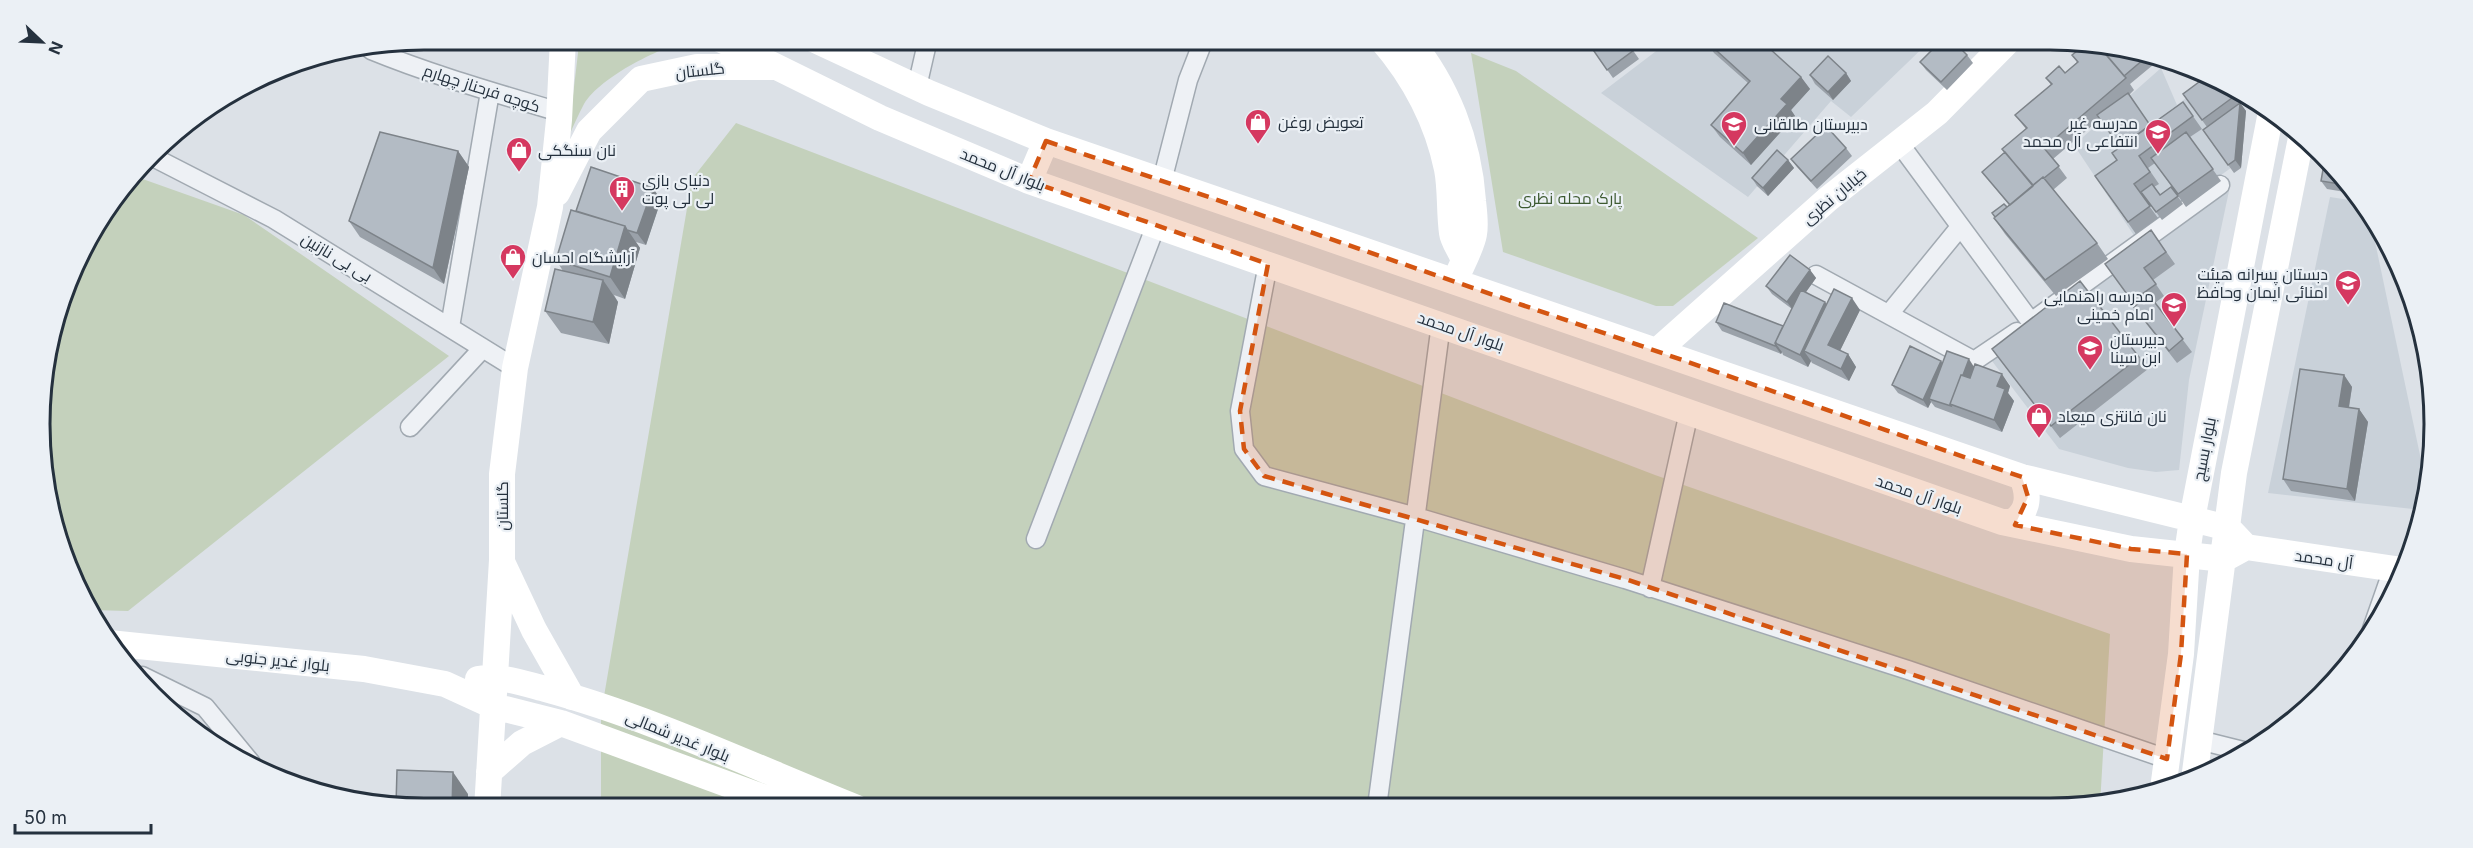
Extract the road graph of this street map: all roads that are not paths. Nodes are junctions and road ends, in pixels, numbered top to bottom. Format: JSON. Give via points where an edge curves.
{"nodes":[{"id":1,"x":562,"y":49,"type":"edge"},
{"id":2,"x":740,"y":49,"type":"edge"},
{"id":3,"x":859,"y":49,"type":"edge"},
{"id":4,"x":926,"y":49,"type":"edge"},
{"id":5,"x":1200,"y":49,"type":"edge"},
{"id":6,"x":1388,"y":49,"type":"edge"},
{"id":7,"x":1415,"y":49,"type":"edge"},
{"id":8,"x":2000,"y":49,"type":"edge"},
{"id":9,"x":378,"y":53,"type":"edge"},
{"id":10,"x":775,"y":67,"type":"junction"},
{"id":11,"x":917,"y":87,"type":"junction"},
{"id":12,"x":490,"y":92,"type":"junction"},
{"id":13,"x":559,"y":112,"type":"junction"},
{"id":14,"x":2269,"y":122,"type":"edge"},
{"id":15,"x":1046,"y":141,"type":"junction"},
{"id":16,"x":1899,"y":143,"type":"junction"},
{"id":17,"x":2300,"y":145,"type":"edge"},
{"id":18,"x":158,"y":160,"type":"edge"},
{"id":19,"x":1029,"y":181,"type":"junction"},
{"id":20,"x":1162,"y":181,"type":"junction"},
{"id":21,"x":2220,"y":185,"type":"dead end"},
{"id":22,"x":550,"y":207,"type":"junction"},
{"id":23,"x":1156,"y":225,"type":"junction"},
{"id":24,"x":1960,"y":227,"type":"junction"},
{"id":25,"x":1268,"y":264,"type":"junction"},
{"id":26,"x":1459,"y":269,"type":"junction"},
{"id":27,"x":1816,"y":275,"type":"dead end"},
{"id":28,"x":1889,"y":314,"type":"junction"},
{"id":29,"x":2031,"y":322,"type":"junction"},
{"id":30,"x":1442,"y":324,"type":"junction"},
{"id":31,"x":450,"y":327,"type":"junction"},
{"id":32,"x":483,"y":348,"type":"junction"},
{"id":33,"x":1657,"y":351,"type":"junction"},
{"id":34,"x":515,"y":368,"type":"junction"},
{"id":35,"x":1689,"y":412,"type":"junction"},
{"id":36,"x":410,"y":427,"type":"dead end"},
{"id":37,"x":2022,"y":477,"type":"junction"},
{"id":38,"x":1416,"y":517,"type":"junction"},
{"id":39,"x":2192,"y":519,"type":"junction"},
{"id":40,"x":2002,"y":522,"type":"junction"},
{"id":41,"x":2228,"y":528,"type":"junction"},
{"id":42,"x":1036,"y":539,"type":"dead end"},
{"id":43,"x":2234,"y":553,"type":"junction"},
{"id":44,"x":2187,"y":554,"type":"junction"},
{"id":45,"x":502,"y":560,"type":"junction"},
{"id":46,"x":2394,"y":569,"type":"edge"},
{"id":47,"x":1650,"y":588,"type":"junction"},
{"id":48,"x":122,"y":644,"type":"edge"},
{"id":49,"x":494,"y":676,"type":"junction"},
{"id":50,"x":151,"y":680,"type":"edge"},
{"id":51,"x":445,"y":684,"type":"junction"},
{"id":52,"x":572,"y":697,"type":"junction"},
{"id":53,"x":493,"y":706,"type":"junction"},
{"id":54,"x":561,"y":723,"type":"junction"},
{"id":55,"x":2199,"y":740,"type":"junction"},
{"id":56,"x":231,"y":745,"type":"edge"},
{"id":57,"x":2235,"y":748,"type":"edge"},
{"id":58,"x":2167,"y":759,"type":"junction"},
{"id":59,"x":2195,"y":769,"type":"edge"},
{"id":60,"x":489,"y":772,"type":"junction"},
{"id":61,"x":2164,"y":780,"type":"edge"},
{"id":62,"x":488,"y":798,"type":"edge"},
{"id":63,"x":765,"y":798,"type":"edge"},
{"id":64,"x":832,"y":798,"type":"edge"},
{"id":65,"x":1378,"y":798,"type":"edge"}],
"edges":[{"from":1,"to":13,"type":"main road","name":"گلستان"},
{"from":2,"to":10,"type":"main road","name":"بلوار آل محمد"},
{"from":3,"to":11,"type":"main road"},
{"from":4,"to":11,"type":"street"},
{"from":5,"to":20,"type":"street","via":[[1188,80]]},
{"from":6,"to":26,"type":"main road","via":[[1412,82],[1434,126],[1447,168]]},
{"from":7,"to":26,"type":"main road","via":[[1446,96],[1462,140],[1472,187],[1474,234]]},
{"from":8,"to":16,"type":"main road","name":"خیابان نظری","via":[[1937,113]]},
{"from":9,"to":12,"type":"street","name":"کوچه فرحناز چهارم"},
{"from":10,"to":19,"type":"main road","name":"بلوار آل محمد","via":[[880,118]]},
{"from":10,"to":22,"type":"main road","name":"گلستان","via":[[697,67],[641,79],[589,131]]},
{"from":11,"to":15,"type":"main road"},
{"from":12,"to":13,"type":"street","name":"کوچه فرحناز چهارم"},
{"from":12,"to":31,"type":"street"},
{"from":13,"to":22,"type":"main road","name":"گلستان"},
{"from":14,"to":39,"type":"main road","name":"بلوار بسیج"},
{"from":15,"to":19,"type":"main road"},
{"from":15,"to":20,"type":"main road"},
{"from":16,"to":24,"type":"street"},
{"from":16,"to":33,"type":"main road","name":"خیابان نظری","via":[[1828,199]]},
{"from":17,"to":41,"type":"main road","name":"بلوار بسیج","via":[[2234,472]]},
{"from":18,"to":31,"type":"street","name":"بی بی نازنین","via":[[274,219]]},
{"from":19,"to":23,"type":"main road","name":"بلوار آل محمد"},
{"from":20,"to":26,"type":"main road"},
{"from":21,"to":29,"type":"street"},
{"from":22,"to":34,"type":"main road","name":"گلستان"},
{"from":23,"to":25,"type":"main road","name":"بلوار آل محمد"},
{"from":23,"to":42,"type":"street"},
{"from":24,"to":28,"type":"street"},
{"from":24,"to":29,"type":"street"},
{"from":25,"to":30,"type":"main road","name":"بلوار آل محمد"},
{"from":25,"to":38,"type":"street","via":[[1240,411],[1244,449],[1264,476]]},
{"from":26,"to":33,"type":"main road"},
{"from":27,"to":28,"type":"street"},
{"from":28,"to":29,"type":"street","via":[[1974,361]]},
{"from":30,"to":35,"type":"main road","name":"بلوار آل محمد"},
{"from":30,"to":38,"type":"street"},
{"from":31,"to":32,"type":"street","name":"بی بی نازنین"},
{"from":32,"to":34,"type":"street","name":"بی بی نازنین"},
{"from":32,"to":36,"type":"street"},
{"from":33,"to":37,"type":"main road"},
{"from":34,"to":45,"type":"main road","name":"گلستان","via":[[502,474]]},
{"from":35,"to":40,"type":"main road","name":"بلوار آل محمد"},
{"from":35,"to":47,"type":"street"},
{"from":37,"to":39,"type":"main road"},
{"from":37,"to":40,"type":"main road","via":[[2028,497],[2024,510],[2012,522]]},
{"from":38,"to":47,"type":"street"},
{"from":38,"to":65,"type":"street"},
{"from":39,"to":41,"type":"main road"},
{"from":39,"to":44,"type":"main road","name":"بلوار بسیج"},
{"from":40,"to":44,"type":"main road","name":"بلوار آل محمد","via":[[2131,549]]},
{"from":41,"to":43,"type":"main road"},
{"from":43,"to":44,"type":"main road","name":"بلوار آل محمد"},
{"from":43,"to":46,"type":"main road","name":"آل محمد"},
{"from":43,"to":55,"type":"main road"},
{"from":44,"to":58,"type":"main road","name":"بلوار بسیج","via":[[2181,654]]},
{"from":45,"to":49,"type":"main road","name":"گلستان"},
{"from":45,"to":52,"type":"main road","via":[[534,630]]},
{"from":47,"to":58,"type":"street","via":[[1908,670]]},
{"from":48,"to":51,"type":"main road","name":"بلوار غدیر جنوبی","via":[[364,669]]},
{"from":49,"to":51,"type":"main road","name":"بلوار غدیر جنوبی"},
{"from":49,"to":52,"type":"main road","name":"بلوار غدیر شمالی"},
{"from":49,"to":53,"type":"main road","name":"گلستان"},
{"from":50,"to":56,"type":"street","via":[[205,707]]},
{"from":51,"to":53,"type":"main road","name":"بلوار غدیر جنوبی"},
{"from":52,"to":64,"type":"main road","name":"بلوار غدیر شمالی","via":[[625,714]]},
{"from":53,"to":54,"type":"main road","name":"بلوار غدیر شمالی"},
{"from":53,"to":60,"type":"main road","name":"گلستان"},
{"from":54,"to":60,"type":"main road","via":[[522,744]]},
{"from":54,"to":63,"type":"main road","name":"بلوار غدیر شمالی"},
{"from":55,"to":57,"type":"street"},
{"from":55,"to":59,"type":"main road"},
{"from":58,"to":61,"type":"main road","name":"بلوار بسیج"},
{"from":60,"to":62,"type":"main road","name":"گلستان"}]}
